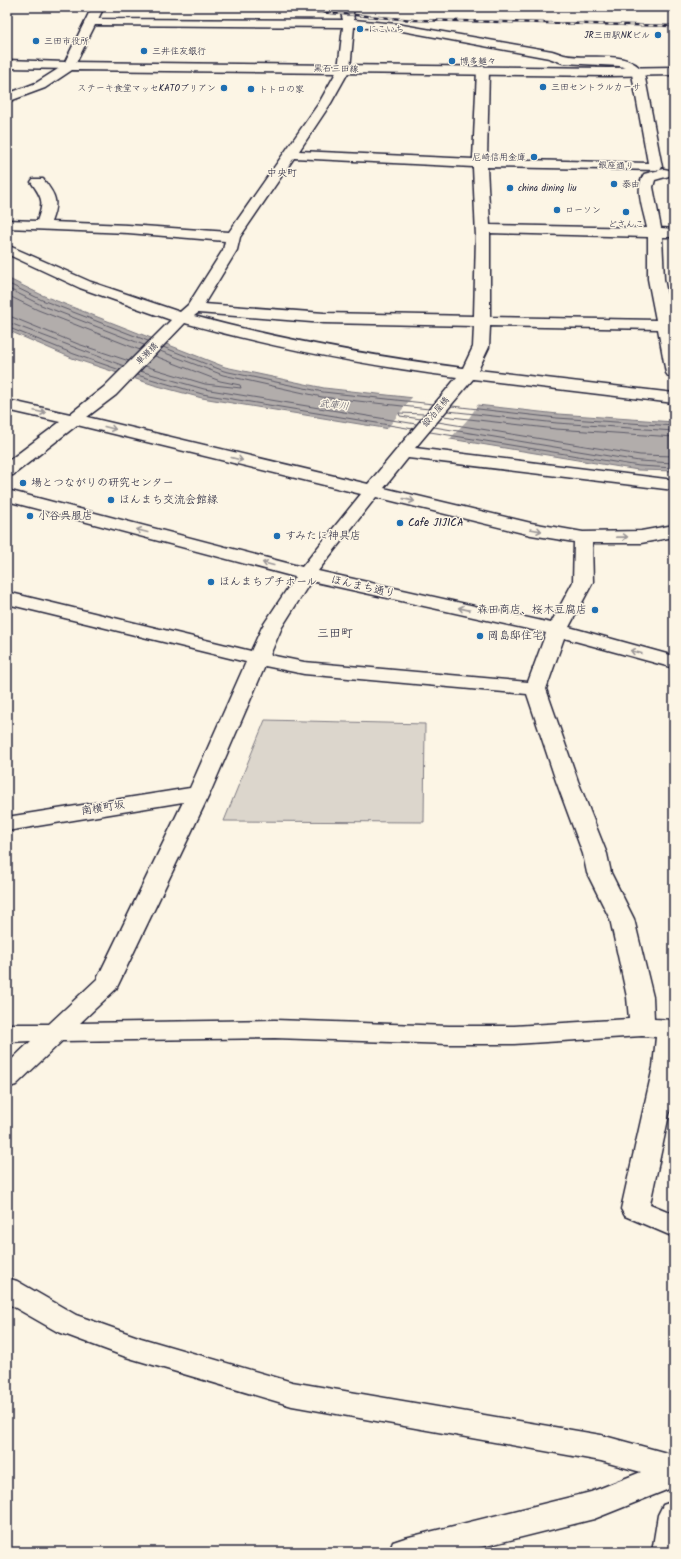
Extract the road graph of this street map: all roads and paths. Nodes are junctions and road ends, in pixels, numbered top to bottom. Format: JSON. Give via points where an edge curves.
{"nodes":[{"id":1,"x":98,"y":7,"type":"edge"},
{"id":2,"x":349,"y":7,"type":"edge"},
{"id":3,"x":91,"y":22,"type":"junction"},
{"id":4,"x":349,"y":23,"type":"junction"},
{"id":5,"x":7,"y":64,"type":"edge"},
{"id":6,"x":69,"y":66,"type":"junction"},
{"id":7,"x":344,"y":69,"type":"junction"},
{"id":8,"x":483,"y":70,"type":"junction"},
{"id":9,"x":674,"y":71,"type":"edge"},
{"id":10,"x":638,"y":73,"type":"junction"},
{"id":11,"x":7,"y":98,"type":"edge"},
{"id":12,"x":290,"y":154,"type":"junction"},
{"id":13,"x":480,"y":162,"type":"junction"},
{"id":14,"x":664,"y":172,"type":"edge"},
{"id":15,"x":38,"y":182,"type":"dead end"},
{"id":16,"x":7,"y":224,"type":"edge"},
{"id":17,"x":42,"y":226,"type":"junction"},
{"id":18,"x":483,"y":229,"type":"junction"},
{"id":19,"x":655,"y":233,"type":"junction"},
{"id":20,"x":674,"y":233,"type":"edge"},
{"id":21,"x":233,"y":237,"type":"junction"},
{"id":22,"x":7,"y":249,"type":"edge"},
{"id":23,"x":185,"y":315,"type":"junction"},
{"id":24,"x":482,"y":322,"type":"junction"},
{"id":25,"x":669,"y":325,"type":"edge"},
{"id":26,"x":674,"y":373,"type":"edge"},
{"id":27,"x":467,"y":376,"type":"junction"},
{"id":28,"x":674,"y":398,"type":"edge"},
{"id":29,"x":7,"y":405,"type":"edge"},
{"id":30,"x":72,"y":419,"type":"junction"},
{"id":31,"x":405,"y":449,"type":"junction"},
{"id":32,"x":7,"y":471,"type":"edge"},
{"id":33,"x":674,"y":485,"type":"edge"},
{"id":34,"x":371,"y":491,"type":"junction"},
{"id":35,"x":7,"y":495,"type":"edge"},
{"id":36,"x":674,"y":530,"type":"edge"},
{"id":37,"x":583,"y":538,"type":"junction"},
{"id":38,"x":306,"y":574,"type":"junction"},
{"id":39,"x":7,"y":598,"type":"edge"},
{"id":40,"x":557,"y":630,"type":"junction"},
{"id":41,"x":257,"y":659,"type":"junction"},
{"id":42,"x":674,"y":662,"type":"edge"},
{"id":43,"x":536,"y":689,"type":"junction"},
{"id":44,"x":199,"y":793,"type":"junction"},
{"id":45,"x":7,"y":824,"type":"edge"},
{"id":46,"x":642,"y":1027,"type":"junction"},
{"id":47,"x":671,"y":1029,"type":"edge"},
{"id":48,"x":7,"y":1033,"type":"edge"},
{"id":49,"x":54,"y":1033,"type":"junction"},
{"id":50,"x":7,"y":1079,"type":"edge"},
{"id":51,"x":674,"y":1226,"type":"edge"},
{"id":52,"x":7,"y":1289,"type":"edge"},
{"id":53,"x":674,"y":1468,"type":"edge"},
{"id":54,"x":674,"y":1473,"type":"edge"},
{"id":55,"x":674,"y":1515,"type":"edge"},
{"id":56,"x":405,"y":1552,"type":"edge"},
{"id":57,"x":668,"y":1552,"type":"edge"}],
"edges":[{"from":1,"to":3,"type":"street"},
{"from":2,"to":4,"type":"street"},
{"from":3,"to":4,"type":"street"},
{"from":3,"to":6,"type":"street"},
{"from":4,"to":7,"type":"street"},
{"from":4,"to":10,"type":"street","via":[[397,27],[552,55],[562,59],[622,62],[630,65]]},
{"from":5,"to":6,"type":"street","name":"黒石三田線"},
{"from":6,"to":7,"type":"street","name":"黒石三田線"},
{"from":6,"to":11,"type":"street","via":[[61,74],[43,84]]},
{"from":7,"to":8,"type":"street","name":"黒石三田線"},
{"from":7,"to":12,"type":"street","name":"車瀬橋","via":[[325,103]]},
{"from":8,"to":10,"type":"street","name":"黒石三田線"},
{"from":8,"to":13,"type":"street","name":"鍛冶屋橋"},
{"from":9,"to":10,"type":"street","name":"黒石三田線"},
{"from":10,"to":14,"type":"street"},
{"from":12,"to":13,"type":"street","name":"銀座通り","via":[[367,160]]},
{"from":12,"to":21,"type":"street","name":"車瀬橋"},
{"from":13,"to":14,"type":"street","name":"銀座通り"},
{"from":13,"to":18,"type":"street","name":"鍛冶屋橋"},
{"from":14,"to":19,"type":"street","via":[[649,177],[646,187]]},
{"from":15,"to":17,"type":"street","via":[[50,198]]},
{"from":16,"to":17,"type":"street"},
{"from":17,"to":21,"type":"street"},
{"from":18,"to":19,"type":"street"},
{"from":18,"to":24,"type":"street","name":"鍛冶屋橋"},
{"from":19,"to":20,"type":"street"},
{"from":19,"to":25,"type":"street","via":[[656,279]]},
{"from":21,"to":23,"type":"street","name":"車瀬橋","via":[[230,250]]},
{"from":22,"to":23,"type":"street","via":[[96,290]]},
{"from":23,"to":24,"type":"street"},
{"from":23,"to":27,"type":"street","via":[[245,335]]},
{"from":23,"to":30,"type":"street","name":"車瀬橋","via":[[113,388]]},
{"from":24,"to":25,"type":"street"},
{"from":24,"to":27,"type":"street","name":"鍛冶屋橋","via":[[481,347]]},
{"from":25,"to":26,"type":"street"},
{"from":27,"to":28,"type":"street"},
{"from":27,"to":31,"type":"street","name":"鍛冶屋橋"},
{"from":29,"to":30,"type":"street","one_way":true},
{"from":30,"to":32,"type":"street","name":"車瀬橋"},
{"from":30,"to":34,"type":"street","one_way":true},
{"from":31,"to":33,"type":"street"},
{"from":31,"to":34,"type":"street","name":"鍛冶屋橋"},
{"from":34,"to":37,"type":"street","one_way":true,"via":[[531,529]]},
{"from":34,"to":38,"type":"street","name":"鍛冶屋橋"},
{"from":38,"to":35,"type":"street","name":"ほんまち通り","one_way":true},
{"from":37,"to":36,"type":"street","one_way":true,"via":[[641,537]]},
{"from":37,"to":40,"type":"street","via":[[583,582]]},
{"from":40,"to":38,"type":"street","name":"ほんまち通り","one_way":true},
{"from":38,"to":41,"type":"street","name":"鍛冶屋橋","via":[[272,627]]},
{"from":39,"to":41,"type":"street"},
{"from":42,"to":40,"type":"street","name":"ほんまち通り","one_way":true},
{"from":40,"to":43,"type":"street"},
{"from":41,"to":43,"type":"street","via":[[304,668]]},
{"from":41,"to":44,"type":"street","name":"鍛冶屋橋"},
{"from":43,"to":46,"type":"street","via":[[595,854],[599,873],[622,919],[640,997]]},
{"from":44,"to":45,"type":"street","name":"南横町坂"},
{"from":44,"to":49,"type":"street","name":"鍛冶屋橋","via":[[107,982]]},
{"from":46,"to":47,"type":"street"},
{"from":46,"to":49,"type":"street","via":[[507,1035],[275,1029]]},
{"from":47,"to":51,"type":"street","via":[[666,1067],[634,1210]]},
{"from":48,"to":49,"type":"street"},
{"from":49,"to":50,"type":"street","name":"鍛冶屋橋"},
{"from":52,"to":53,"type":"street","via":[[66,1323],[137,1349],[292,1394],[601,1448]]},
{"from":54,"to":56,"type":"street","via":[[594,1505]]},
{"from":55,"to":57,"type":"street"}]}
